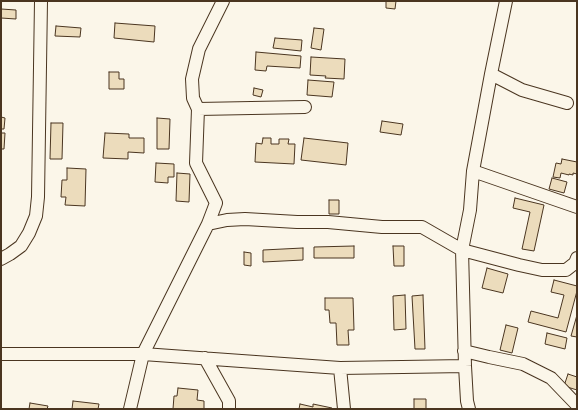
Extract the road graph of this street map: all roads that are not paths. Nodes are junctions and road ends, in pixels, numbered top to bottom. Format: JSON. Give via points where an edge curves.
{"nodes":[{"id":1,"x":41,"y":1,"type":"edge"},
{"id":2,"x":223,"y":1,"type":"edge"},
{"id":3,"x":506,"y":1,"type":"edge"},
{"id":4,"x":491,"y":74,"type":"junction"},
{"id":5,"x":567,"y":103,"type":"dead end"},
{"id":6,"x":305,"y":106,"type":"dead end"},
{"id":7,"x":198,"y":109,"type":"junction"},
{"id":8,"x":473,"y":171,"type":"junction"},
{"id":9,"x":577,"y":207,"type":"edge"},
{"id":10,"x":208,"y":224,"type":"junction"},
{"id":11,"x":462,"y":250,"type":"junction"},
{"id":12,"x":577,"y":258,"type":"edge"},
{"id":13,"x":1,"y":259,"type":"edge"},
{"id":14,"x":464,"y":351,"type":"junction"},
{"id":15,"x":1,"y":354,"type":"edge"},
{"id":16,"x":143,"y":354,"type":"junction"},
{"id":17,"x":205,"y":358,"type":"junction"},
{"id":18,"x":465,"y":366,"type":"junction"},
{"id":19,"x":340,"y":368,"type":"junction"},
{"id":20,"x":577,"y":405,"type":"edge"},
{"id":21,"x":130,"y":409,"type":"edge"},
{"id":22,"x":229,"y":409,"type":"edge"},
{"id":23,"x":344,"y":409,"type":"edge"},
{"id":24,"x":469,"y":409,"type":"edge"}],
"edges":[{"from":1,"to":13,"type":"street","via":[[36,216],[21,246]]},
{"from":2,"to":7,"type":"street","via":[[198,49],[192,79],[193,98]]},
{"from":3,"to":4,"type":"street"},
{"from":4,"to":5,"type":"street","via":[[522,90]]},
{"from":4,"to":8,"type":"street"},
{"from":6,"to":7,"type":"street"},
{"from":7,"to":10,"type":"street","via":[[196,163],[216,203]]},
{"from":8,"to":9,"type":"street"},
{"from":8,"to":11,"type":"street","via":[[470,210]]},
{"from":10,"to":11,"type":"street","via":[[245,220],[422,227]]},
{"from":10,"to":16,"type":"street"},
{"from":11,"to":12,"type":"street","via":[[542,270],[566,270]]},
{"from":11,"to":14,"type":"street"},
{"from":14,"to":18,"type":"street"},
{"from":14,"to":20,"type":"street","via":[[523,364],[551,378]]},
{"from":15,"to":16,"type":"street"},
{"from":16,"to":17,"type":"street"},
{"from":16,"to":21,"type":"street"},
{"from":17,"to":19,"type":"street"},
{"from":17,"to":22,"type":"street","via":[[229,401]]},
{"from":18,"to":19,"type":"street"},
{"from":18,"to":24,"type":"street","via":[[466,401]]},
{"from":19,"to":23,"type":"street"}]}
